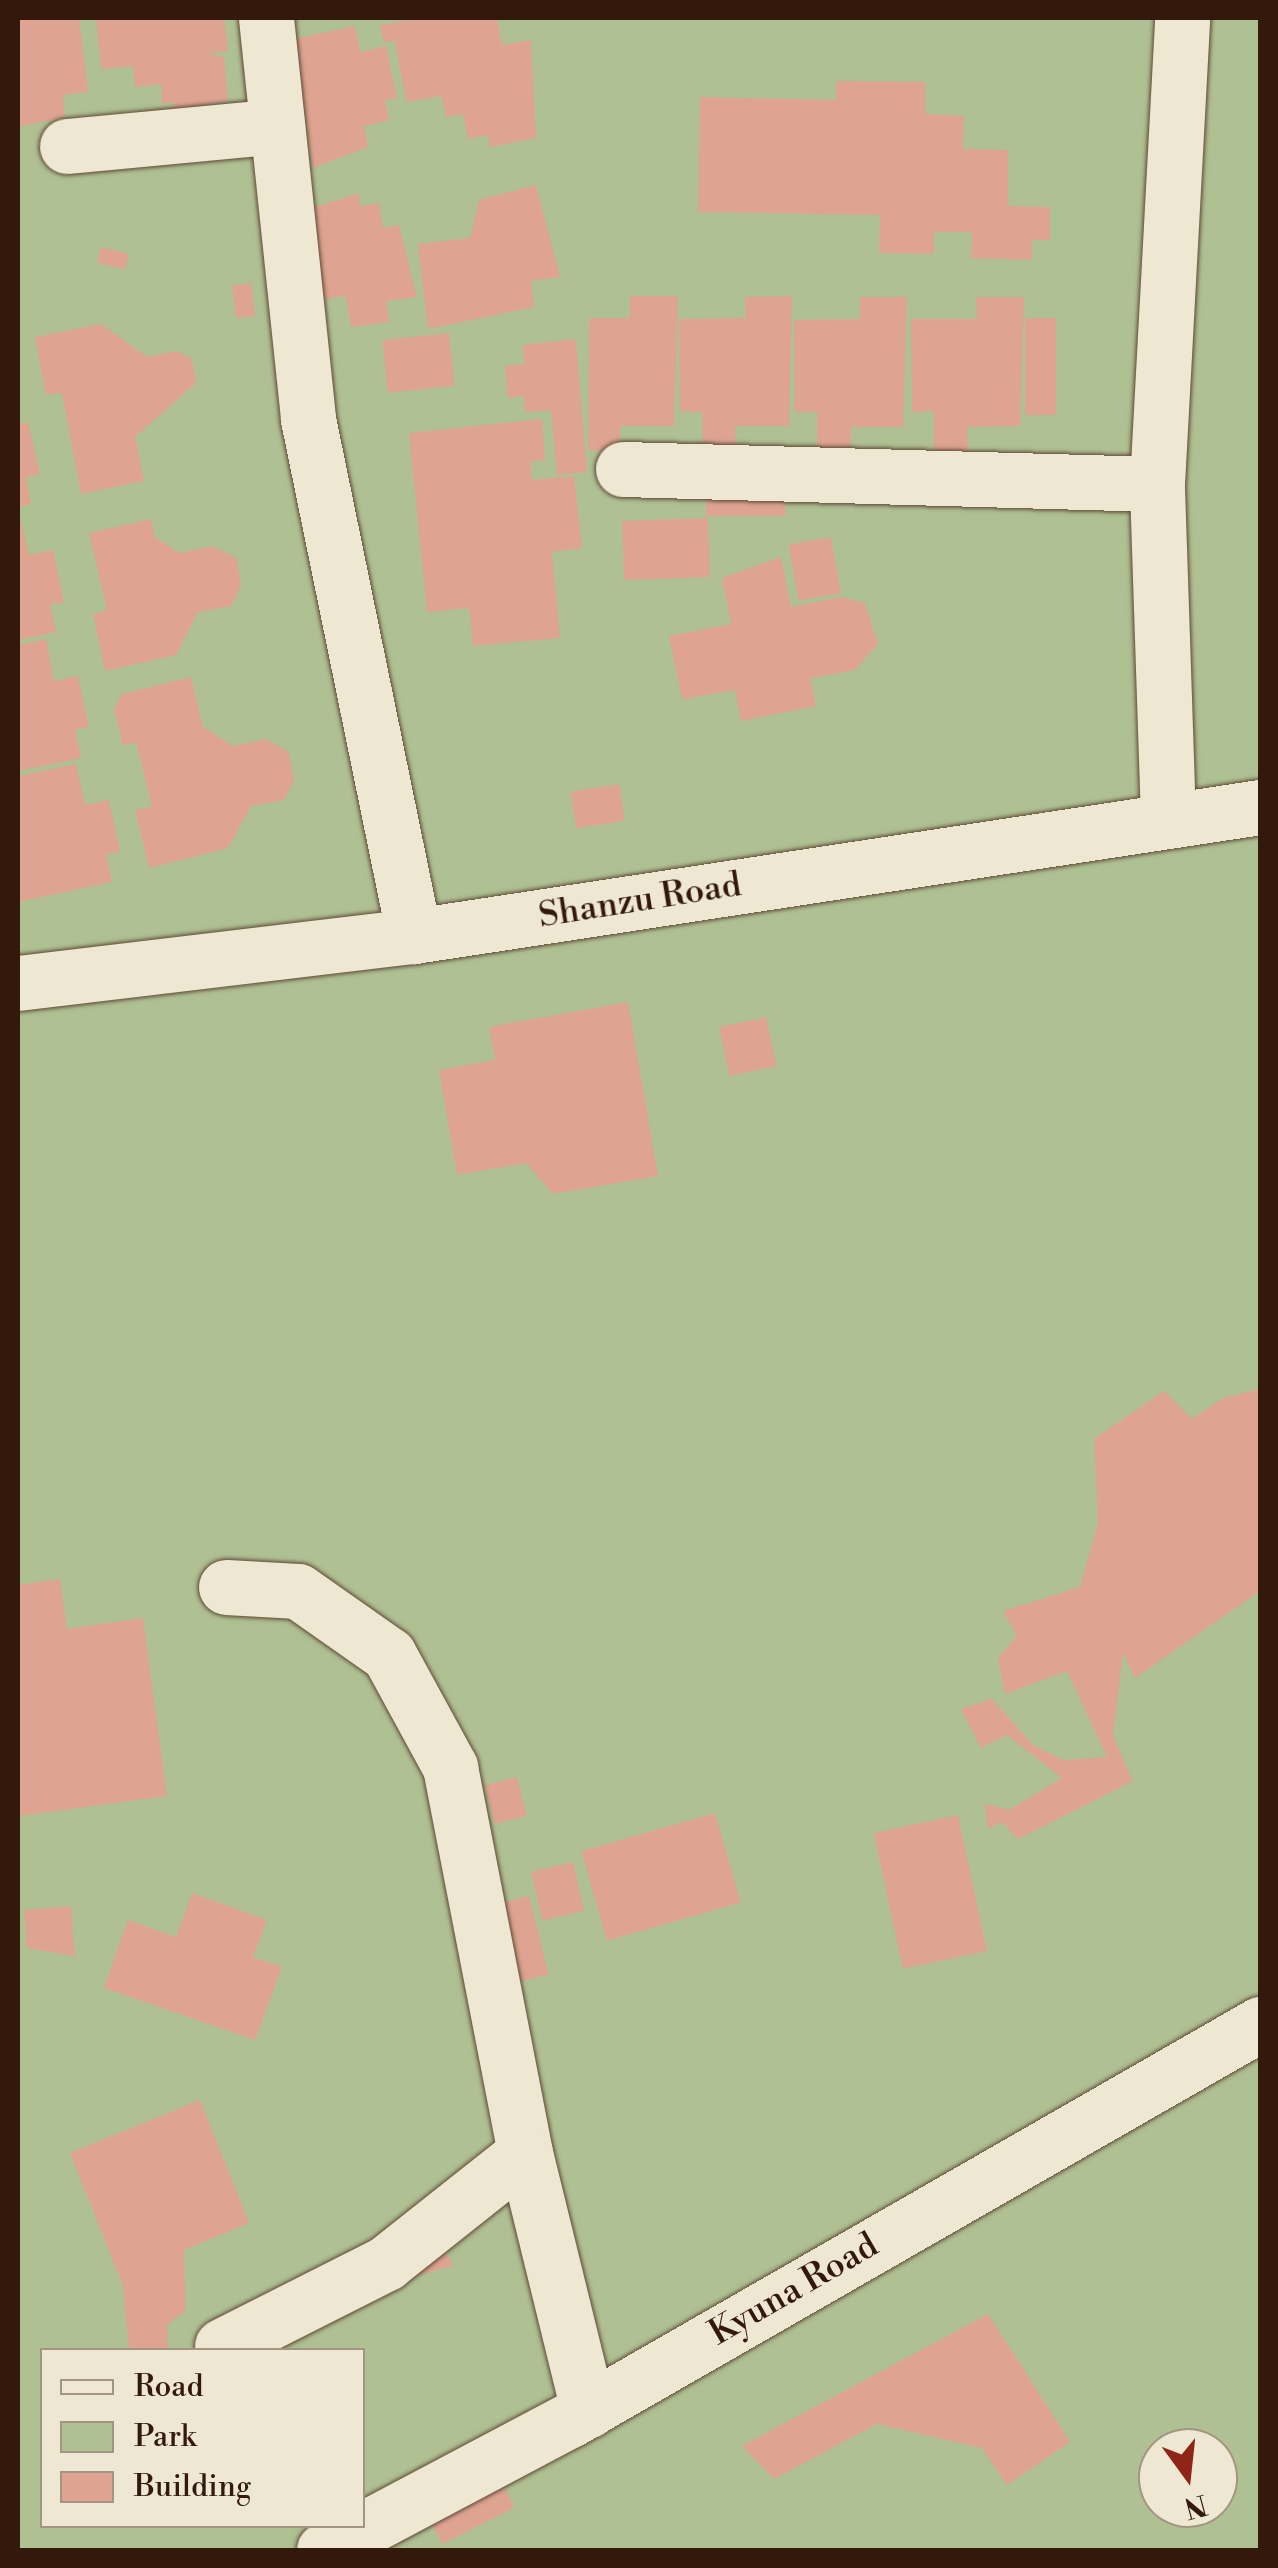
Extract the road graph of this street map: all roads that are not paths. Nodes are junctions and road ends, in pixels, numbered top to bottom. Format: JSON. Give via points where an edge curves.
{"nodes":[{"id":1,"x":266,"y":18,"type":"edge"},
{"id":2,"x":1182,"y":18,"type":"edge"},
{"id":3,"x":277,"y":126,"type":"junction"},
{"id":4,"x":67,"y":146,"type":"dead end"},
{"id":5,"x":623,"y":469,"type":"dead end"},
{"id":6,"x":1157,"y":484,"type":"junction"},
{"id":7,"x":1260,"y":808,"type":"edge"},
{"id":8,"x":1168,"y":820,"type":"junction"},
{"id":9,"x":414,"y":936,"type":"junction"},
{"id":10,"x":18,"y":983,"type":"edge"},
{"id":11,"x":226,"y":1587,"type":"dead end"},
{"id":12,"x":1260,"y":2024,"type":"edge"},
{"id":13,"x":525,"y":2153,"type":"junction"},
{"id":14,"x":222,"y":2346,"type":"dead end"},
{"id":15,"x":588,"y":2410,"type":"junction"},
{"id":16,"x":324,"y":2550,"type":"edge"}],
"edges":[{"from":1,"to":3,"type":"street"},
{"from":2,"to":6,"type":"street"},
{"from":3,"to":4,"type":"street"},
{"from":3,"to":9,"type":"street","via":[[308,418]]},
{"from":5,"to":6,"type":"street"},
{"from":6,"to":8,"type":"street"},
{"from":7,"to":8,"type":"street","name":"Shanzu Road"},
{"from":8,"to":9,"type":"street","name":"Shanzu Road"},
{"from":9,"to":10,"type":"street","name":"Shanzu Road"},
{"from":11,"to":13,"type":"street","via":[[298,1590],[389,1655],[450,1768]]},
{"from":12,"to":15,"type":"street","name":"Kyuna Road"},
{"from":13,"to":14,"type":"street","via":[[386,2263]]},
{"from":13,"to":15,"type":"street"},
{"from":15,"to":16,"type":"street","name":"Kyuna Road"}]}
